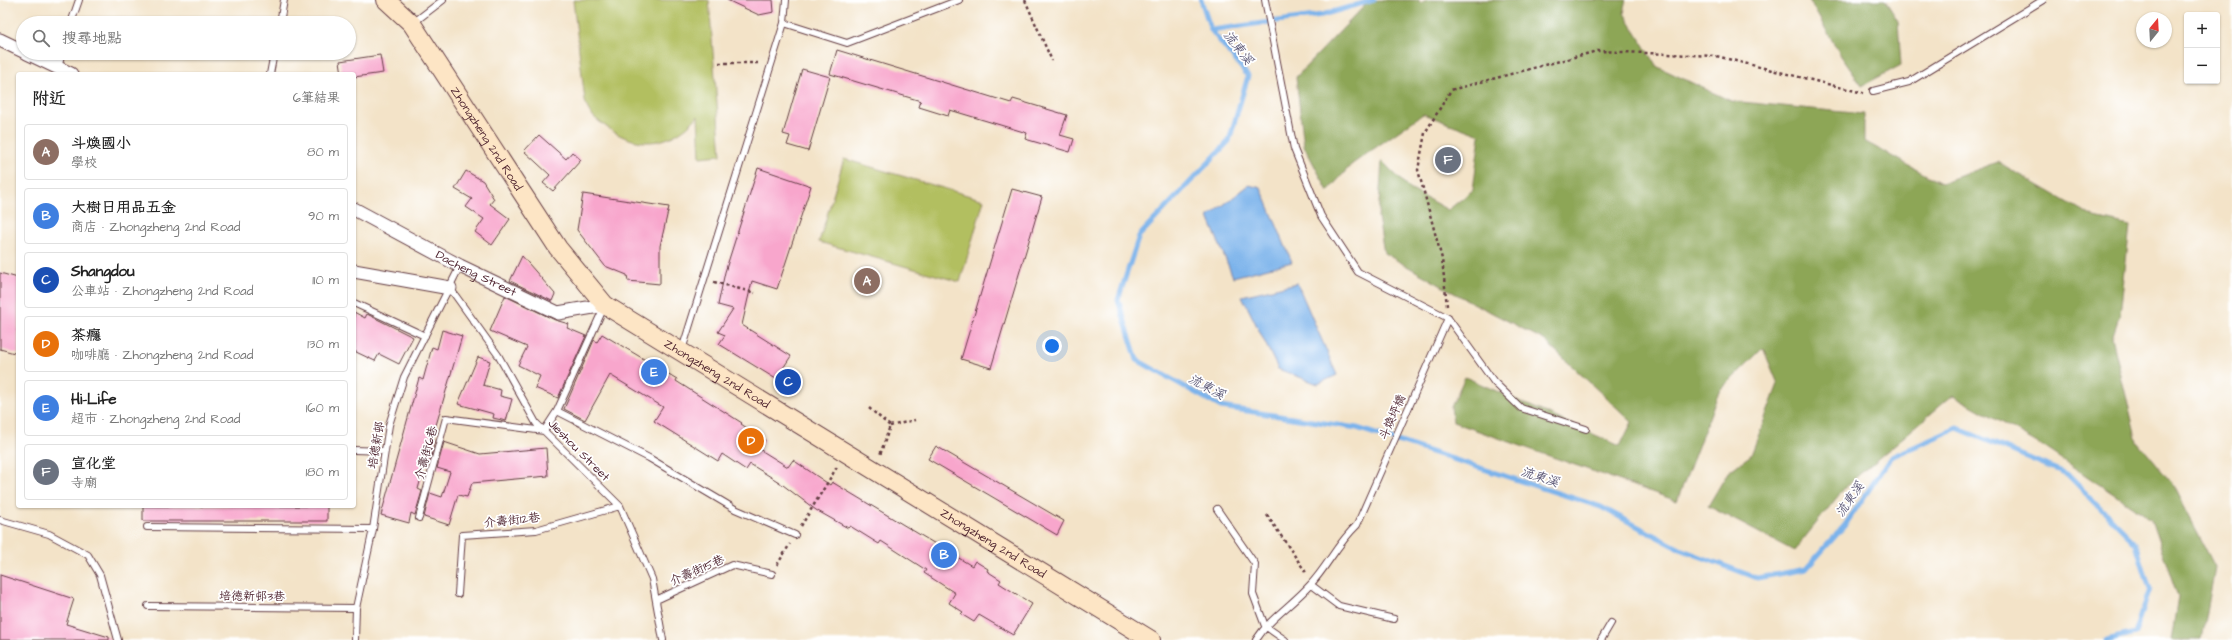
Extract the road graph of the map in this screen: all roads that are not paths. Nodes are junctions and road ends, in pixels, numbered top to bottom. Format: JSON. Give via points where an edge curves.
{"nodes":[{"id":1,"x":78,"y":0,"type":"edge"},
{"id":2,"x":284,"y":0,"type":"edge"},
{"id":3,"x":386,"y":0,"type":"edge"},
{"id":4,"x":443,"y":0,"type":"edge"},
{"id":5,"x":786,"y":0,"type":"edge"},
{"id":6,"x":959,"y":0,"type":"edge"},
{"id":7,"x":1265,"y":0,"type":"edge"},
{"id":8,"x":2043,"y":0,"type":"edge"},
{"id":9,"x":74,"y":16,"type":"edge"},
{"id":10,"x":281,"y":16,"type":"edge"},
{"id":11,"x":784,"y":23,"type":"junction"},
{"id":12,"x":412,"y":24,"type":"junction"},
{"id":13,"x":0,"y":40,"type":"edge"},
{"id":14,"x":16,"y":48,"type":"edge"},
{"id":15,"x":41,"y":60,"type":"edge"},
{"id":16,"x":60,"y":60,"type":"edge"},
{"id":17,"x":273,"y":60,"type":"edge"},
{"id":18,"x":58,"y":68,"type":"junction"},
{"id":19,"x":67,"y":72,"type":"edge"},
{"id":20,"x":270,"y":72,"type":"edge"},
{"id":21,"x":1874,"y":92,"type":"road end"},
{"id":22,"x":356,"y":211,"type":"edge"},
{"id":23,"x":460,"y":266,"type":"junction"},
{"id":24,"x":356,"y":271,"type":"edge"},
{"id":25,"x":450,"y":288,"type":"junction"},
{"id":26,"x":356,"y":304,"type":"edge"},
{"id":27,"x":605,"y":305,"type":"junction"},
{"id":28,"x":1448,"y":318,"type":"junction"},
{"id":29,"x":425,"y":336,"type":"junction"},
{"id":30,"x":682,"y":352,"type":"junction"},
{"id":31,"x":557,"y":411,"type":"junction"},
{"id":32,"x":1586,"y":428,"type":"dead end"},
{"id":33,"x":544,"y":431,"type":"junction"},
{"id":34,"x":356,"y":450,"type":"edge"},
{"id":35,"x":385,"y":450,"type":"junction"},
{"id":36,"x":620,"y":506,"type":"junction"},
{"id":37,"x":1217,"y":509,"type":"dead end"},
{"id":38,"x":419,"y":518,"type":"dead end"},
{"id":39,"x":0,"y":520,"type":"edge"},
{"id":40,"x":147,"y":526,"type":"dead end"},
{"id":41,"x":373,"y":529,"type":"junction"},
{"id":42,"x":795,"y":535,"type":"road end"},
{"id":43,"x":772,"y":574,"type":"road end"},
{"id":44,"x":1310,"y":585,"type":"junction"},
{"id":45,"x":458,"y":594,"type":"dead end"},
{"id":46,"x":656,"y":600,"type":"junction"},
{"id":47,"x":148,"y":606,"type":"dead end"},
{"id":48,"x":356,"y":608,"type":"junction"},
{"id":49,"x":1394,"y":619,"type":"dead end"},
{"id":50,"x":1611,"y":623,"type":"dead end"},
{"id":51,"x":1265,"y":626,"type":"junction"},
{"id":52,"x":118,"y":640,"type":"edge"},
{"id":53,"x":355,"y":640,"type":"edge"},
{"id":54,"x":663,"y":640,"type":"edge"},
{"id":55,"x":1151,"y":640,"type":"edge"},
{"id":56,"x":1256,"y":640,"type":"edge"},
{"id":57,"x":1285,"y":640,"type":"edge"},
{"id":58,"x":1601,"y":640,"type":"edge"}],
"edges":[{"from":1,"to":9,"type":"lane"},
{"from":2,"to":10,"type":"lane"},
{"from":3,"to":12,"type":"main road","name":"Zhongzheng 2nd Road"},
{"from":4,"to":12,"type":"lane"},
{"from":5,"to":11,"type":"lane"},
{"from":6,"to":11,"type":"lane","via":[[847,43]]},
{"from":7,"to":28,"type":"lane","via":[[1294,149],[1320,216],[1358,272]]},
{"from":8,"to":21,"type":"lane","via":[[1909,82]]},
{"from":11,"to":30,"type":"lane"},
{"from":12,"to":27,"type":"main road","name":"Zhongzheng 2nd Road","via":[[558,248]]},
{"from":13,"to":14,"type":"street"},
{"from":15,"to":18,"type":"street"},
{"from":16,"to":18,"type":"lane"},
{"from":17,"to":20,"type":"lane"},
{"from":18,"to":19,"type":"street"},
{"from":22,"to":23,"type":"street","name":"Dacheng Street"},
{"from":23,"to":25,"type":"lane","name":"培德新邨"},
{"from":23,"to":27,"type":"street","name":"Dacheng Street","via":[[558,313]]},
{"from":24,"to":25,"type":"street"},
{"from":25,"to":29,"type":"lane","name":"培德新邨"},
{"from":25,"to":33,"type":"lane","name":"Jieshou Street","via":[[498,355],[536,423]]},
{"from":26,"to":29,"type":"lane"},
{"from":27,"to":30,"type":"main road","name":"Zhongzheng 2nd Road"},
{"from":27,"to":31,"type":"lane"},
{"from":28,"to":32,"type":"lane","via":[[1494,382],[1521,408]]},
{"from":28,"to":44,"type":"lane","name":"斗煥坪橋","via":[[1357,525],[1342,539]]},
{"from":29,"to":35,"type":"lane","name":"培德新邨","via":[[404,377]]},
{"from":30,"to":55,"type":"main road","name":"Zhongzheng 2nd Road"},
{"from":31,"to":33,"type":"lane"},
{"from":31,"to":42,"type":"lane","via":[[649,458],[735,509]]},
{"from":33,"to":36,"type":"lane","name":"Jieshou Street"},
{"from":33,"to":38,"type":"lane","name":"介壽街6巷","via":[[446,418]]},
{"from":34,"to":35,"type":"lane"},
{"from":35,"to":41,"type":"lane","name":"培德新邨"},
{"from":36,"to":45,"type":"lane","name":"介壽街12巷","via":[[536,530],[462,535]]},
{"from":36,"to":46,"type":"lane","name":"Jieshou Street","via":[[652,579]]},
{"from":37,"to":51,"type":"lane","via":[[1254,564],[1253,594]]},
{"from":39,"to":52,"type":"lane","via":[[48,534],[88,556],[100,575]]},
{"from":40,"to":41,"type":"lane"},
{"from":41,"to":48,"type":"lane","name":"培德新邨"},
{"from":43,"to":46,"type":"lane","name":"介壽街15巷","via":[[732,566]]},
{"from":44,"to":49,"type":"lane","via":[[1339,606]]},
{"from":44,"to":51,"type":"lane"},
{"from":46,"to":54,"type":"lane","name":"Jieshou Street"},
{"from":47,"to":48,"type":"lane","name":"培德新邨3巷"},
{"from":48,"to":53,"type":"lane","name":"培德新邨"},
{"from":50,"to":58,"type":"lane"},
{"from":51,"to":56,"type":"lane"},
{"from":51,"to":57,"type":"lane"}]}
